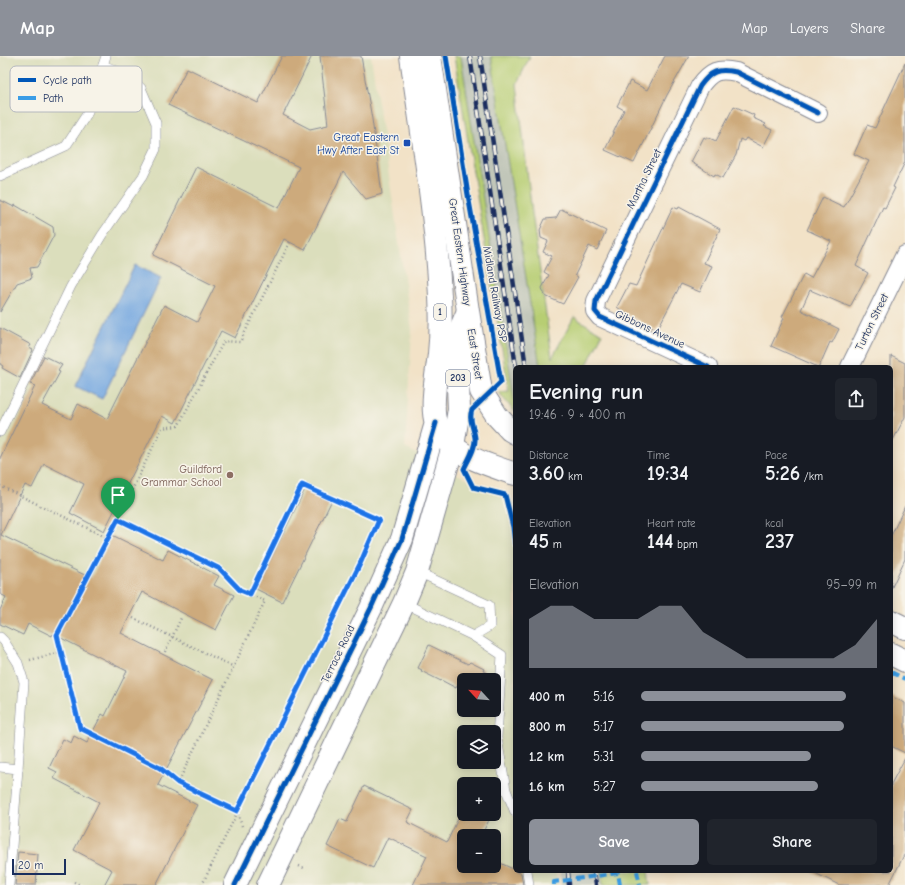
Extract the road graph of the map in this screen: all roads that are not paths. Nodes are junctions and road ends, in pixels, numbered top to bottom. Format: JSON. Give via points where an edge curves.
{"nodes":[{"id":1,"x":411,"y":56,"type":"edge"},
{"id":2,"x":430,"y":56,"type":"edge"},
{"id":3,"x":104,"y":60,"type":"edge"},
{"id":4,"x":113,"y":66,"type":"edge"},
{"id":5,"x":142,"y":90,"type":"edge"},
{"id":6,"x":88,"y":112,"type":"edge"},
{"id":7,"x":818,"y":113,"type":"dead end"},
{"id":8,"x":0,"y":176,"type":"edge"},
{"id":9,"x":905,"y":255,"type":"edge"},
{"id":10,"x":596,"y":301,"type":"joint"},
{"id":11,"x":468,"y":311,"type":"junction"},
{"id":12,"x":704,"y":365,"type":"edge"},
{"id":13,"x":851,"y":365,"type":"edge"},
{"id":14,"x":436,"y":423,"type":"junction"},
{"id":15,"x":0,"y":432,"type":"edge"},
{"id":16,"x":513,"y":432,"type":"edge"},
{"id":17,"x":453,"y":446,"type":"junction"},
{"id":18,"x":513,"y":473,"type":"edge"},
{"id":19,"x":417,"y":572,"type":"junction"},
{"id":20,"x":404,"y":603,"type":"junction"},
{"id":21,"x":893,"y":622,"type":"edge"},
{"id":22,"x":905,"y":628,"type":"edge"},
{"id":23,"x":473,"y":636,"type":"junction"},
{"id":24,"x":0,"y":637,"type":"edge"},
{"id":25,"x":893,"y":655,"type":"edge"},
{"id":26,"x":905,"y":661,"type":"edge"},
{"id":27,"x":0,"y":767,"type":"edge"},
{"id":28,"x":18,"y":769,"type":"junction"},
{"id":29,"x":513,"y":807,"type":"edge"},
{"id":30,"x":527,"y":873,"type":"edge"},
{"id":31,"x":9,"y":885,"type":"edge"},
{"id":32,"x":236,"y":885,"type":"edge"},
{"id":33,"x":268,"y":885,"type":"edge"},
{"id":34,"x":530,"y":885,"type":"edge"}],
"edges":[{"from":1,"to":14,"type":"main road","name":"Great Eastern Highway","number":"1","via":[[434,227],[440,296],[439,352],[434,404]]},
{"from":2,"to":11,"type":"main road","name":"Great Eastern Highway"},
{"from":3,"to":4,"type":"lane"},
{"from":5,"to":15,"type":"lane","via":[[156,124],[156,149],[144,176],[102,235],[71,286]]},
{"from":6,"to":8,"type":"lane","via":[[66,146]]},
{"from":7,"to":10,"type":"street","name":"Martha Street","via":[[736,72],[716,71],[707,76]]},
{"from":9,"to":13,"type":"street","name":"Turton Street"},
{"from":10,"to":12,"type":"street","name":"Gibbons Avenue","via":[[595,311],[600,317]]},
{"from":11,"to":16,"type":"main road","name":"East Street","via":[[481,391],[497,416]]},
{"from":11,"to":17,"type":"main road","name":"Great Eastern Highway","number":"203","via":[[456,339],[459,409]]},
{"from":14,"to":17,"type":"main road","number":"1"},
{"from":14,"to":32,"type":"main road","name":"Terrace Road","via":[[402,539]]},
{"from":17,"to":18,"type":"main road","number":"1","via":[[474,459]]},
{"from":17,"to":19,"type":"main road","number":"203"},
{"from":19,"to":20,"type":"main road","number":"203"},
{"from":19,"to":23,"type":"lane","via":[[489,605],[490,626]]},
{"from":20,"to":23,"type":"lane"},
{"from":20,"to":33,"type":"main road","number":"203"},
{"from":21,"to":22,"type":"main road"},
{"from":23,"to":29,"type":"lane","via":[[502,655],[497,738],[506,790]]},
{"from":24,"to":28,"type":"lane","via":[[18,663],[24,682]]},
{"from":25,"to":26,"type":"main road"},
{"from":27,"to":28,"type":"lane"},
{"from":28,"to":31,"type":"lane"},
{"from":30,"to":34,"type":"lane"}]}
